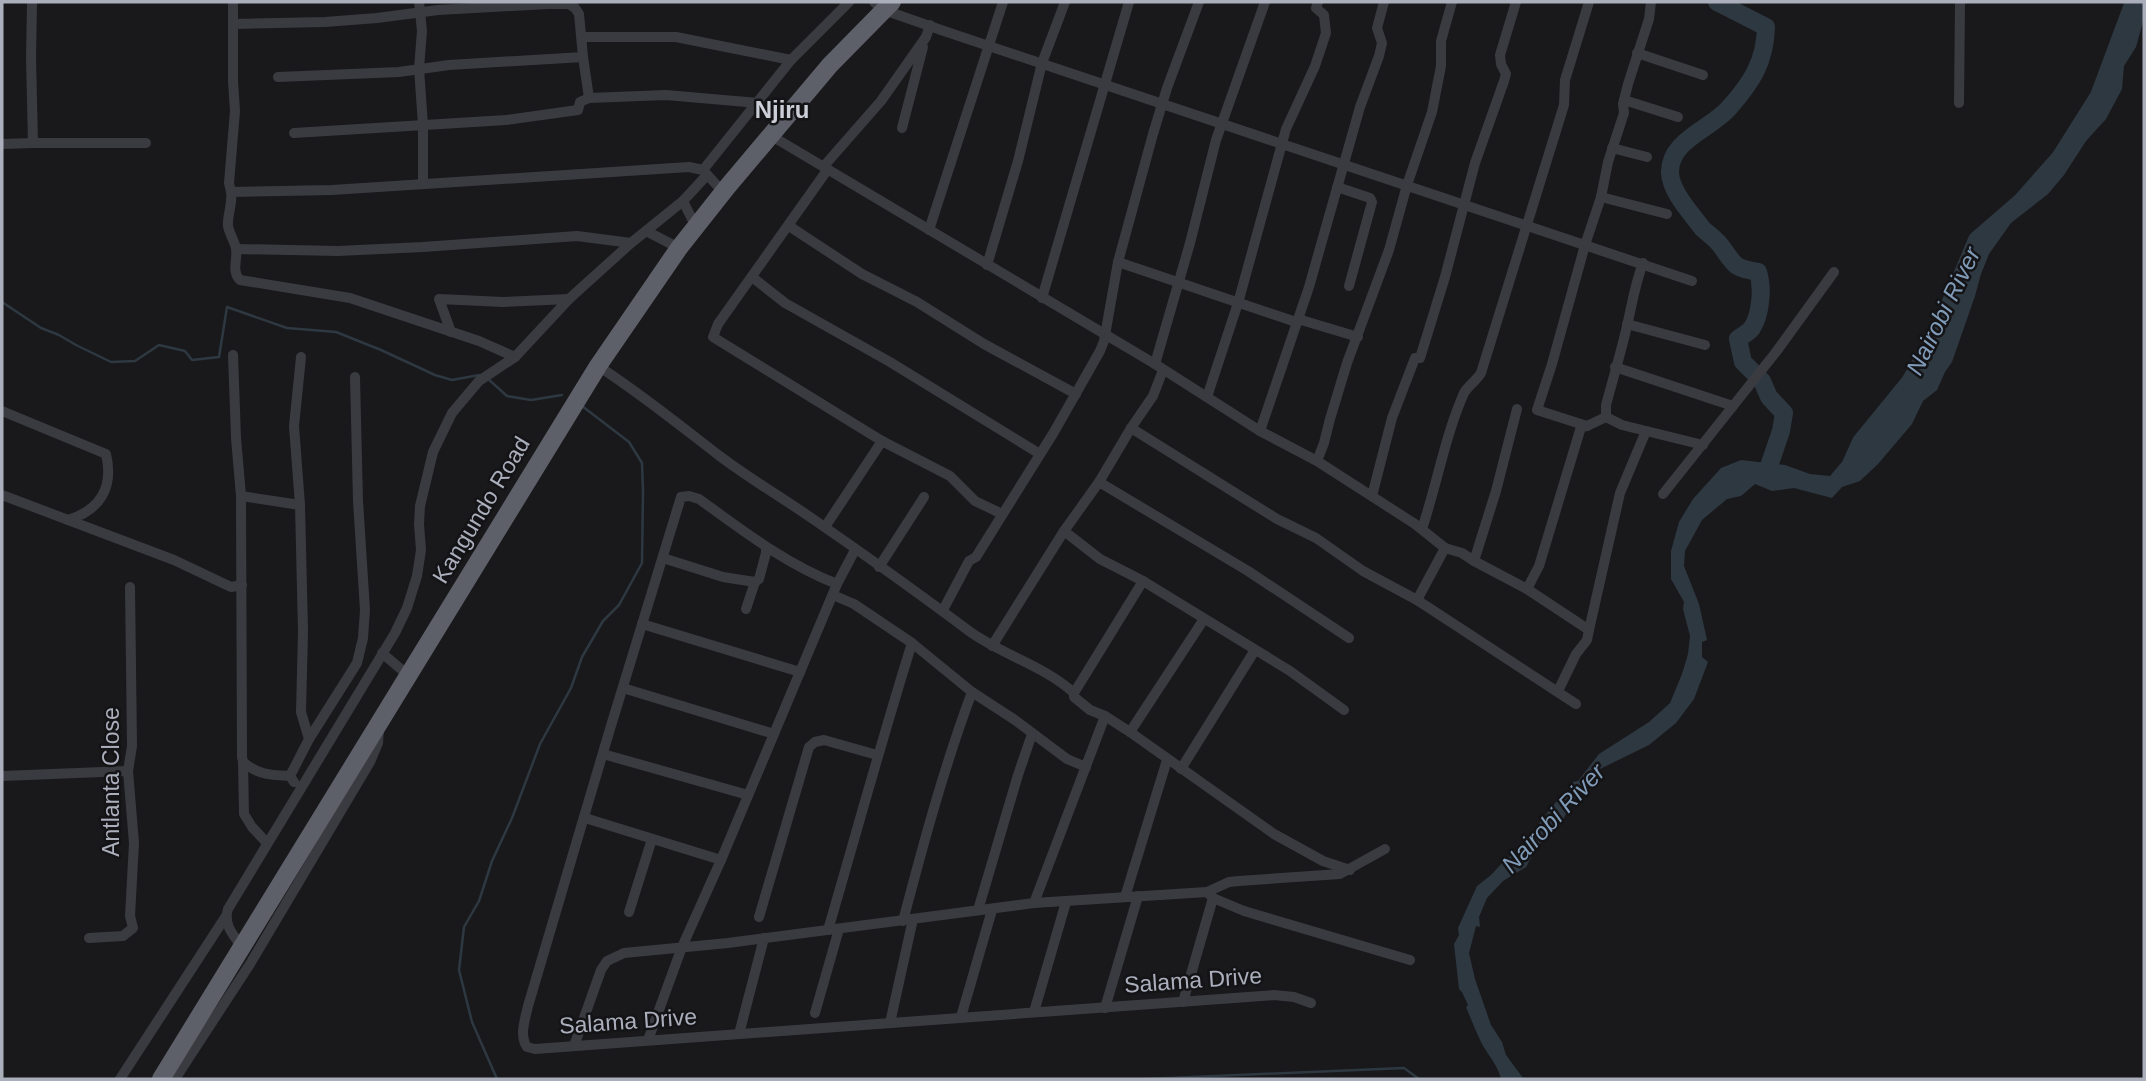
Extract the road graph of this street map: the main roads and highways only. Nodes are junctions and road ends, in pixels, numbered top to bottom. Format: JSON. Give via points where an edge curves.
{"nodes":[{"id":1,"x":883,"y":5,"type":"edge"},
{"id":2,"x":161,"y":1079,"type":"edge"}],
"edges":[{"from":1,"to":2,"type":"highway","name":"Kangundo Road","via":[[678,248],[598,366]]}]}
